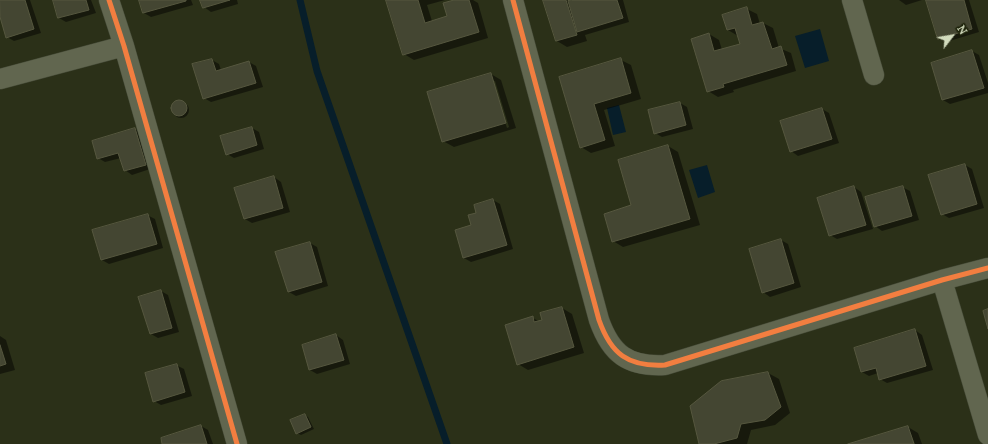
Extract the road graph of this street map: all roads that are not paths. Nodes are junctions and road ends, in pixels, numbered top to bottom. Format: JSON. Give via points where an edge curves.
{"nodes":[{"id":1,"x":109,"y":0,"type":"edge"},
{"id":2,"x":513,"y":0,"type":"edge"},
{"id":3,"x":852,"y":0,"type":"edge"},
{"id":4,"x":124,"y":46,"type":"junction"},
{"id":5,"x":874,"y":75,"type":"dead end"},
{"id":6,"x":0,"y":79,"type":"edge"},
{"id":7,"x":988,"y":268,"type":"edge"},
{"id":8,"x":942,"y":280,"type":"junction"},
{"id":9,"x":988,"y":435,"type":"edge"},
{"id":10,"x":237,"y":444,"type":"edge"}],
"edges":[{"from":1,"to":4,"type":"street"},
{"from":2,"to":8,"type":"street","via":[[599,320],[606,338],[615,349],[633,362],[647,366],[665,365]]},
{"from":3,"to":5,"type":"street"},
{"from":4,"to":6,"type":"street"},
{"from":4,"to":10,"type":"street"},
{"from":7,"to":8,"type":"street"},
{"from":8,"to":9,"type":"street"}]}
